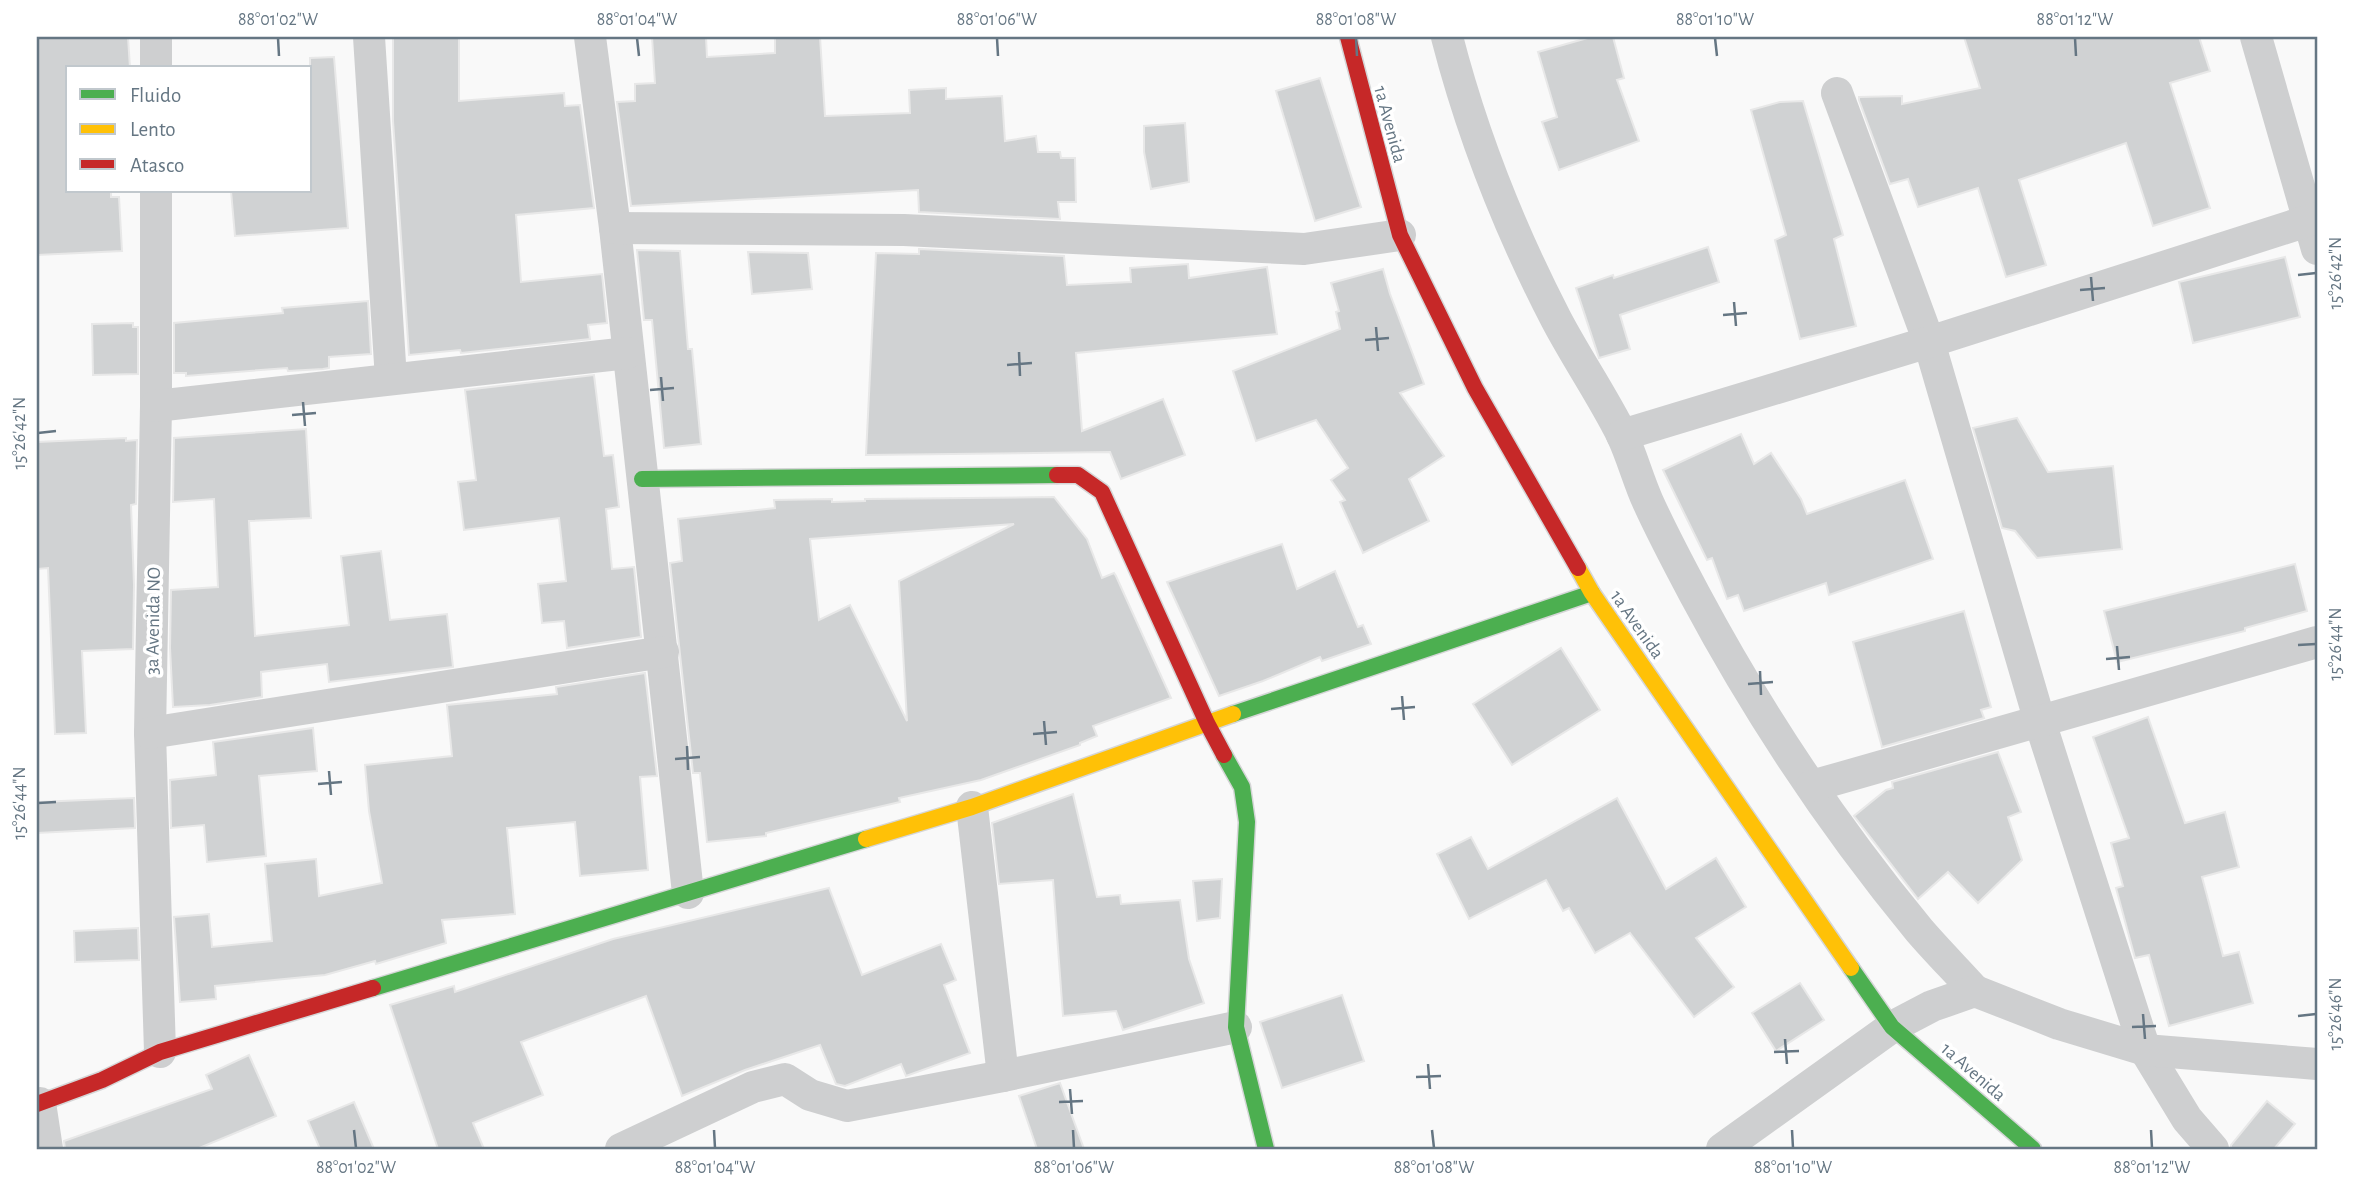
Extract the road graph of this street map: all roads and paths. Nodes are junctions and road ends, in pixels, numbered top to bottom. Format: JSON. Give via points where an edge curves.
{"nodes":[{"id":1,"x":156,"y":37,"type":"edge"},
{"id":2,"x":369,"y":37,"type":"edge"},
{"id":3,"x":590,"y":37,"type":"edge"},
{"id":4,"x":1348,"y":37,"type":"edge"},
{"id":5,"x":1447,"y":37,"type":"edge"},
{"id":6,"x":2256,"y":37,"type":"edge"},
{"id":7,"x":156,"y":66,"type":"edge"},
{"id":8,"x":1837,"y":93,"type":"dead end"},
{"id":9,"x":156,"y":192,"type":"edge"},
{"id":10,"x":615,"y":228,"type":"junction"},
{"id":11,"x":2314,"y":230,"type":"edge"},
{"id":12,"x":1400,"y":235,"type":"junction"},
{"id":13,"x":1928,"y":342,"type":"junction"},
{"id":14,"x":628,"y":353,"type":"junction"},
{"id":15,"x":391,"y":379,"type":"junction"},
{"id":16,"x":156,"y":406,"type":"junction"},
{"id":17,"x":1622,"y":435,"type":"junction"},
{"id":18,"x":642,"y":478,"type":"junction"},
{"id":19,"x":1592,"y":593,"type":"junction"},
{"id":20,"x":2317,"y":642,"type":"edge"},
{"id":21,"x":663,"y":652,"type":"junction"},
{"id":22,"x":2040,"y":722,"type":"junction"},
{"id":23,"x":1207,"y":723,"type":"junction"},
{"id":24,"x":150,"y":733,"type":"junction"},
{"id":25,"x":1812,"y":786,"type":"junction"},
{"id":26,"x":972,"y":807,"type":"junction"},
{"id":27,"x":688,"y":893,"type":"junction"},
{"id":28,"x":1975,"y":991,"type":"junction"},
{"id":29,"x":1236,"y":1027,"type":"junction"},
{"id":30,"x":1892,"y":1027,"type":"junction"},
{"id":31,"x":2145,"y":1050,"type":"junction"},
{"id":32,"x":160,"y":1052,"type":"junction"},
{"id":33,"x":2317,"y":1064,"type":"edge"},
{"id":34,"x":1003,"y":1076,"type":"junction"},
{"id":35,"x":38,"y":1104,"type":"edge"},
{"id":36,"x":47,"y":1149,"type":"edge"},
{"id":37,"x":621,"y":1149,"type":"edge"},
{"id":38,"x":1266,"y":1149,"type":"edge"},
{"id":39,"x":1722,"y":1149,"type":"edge"},
{"id":40,"x":2033,"y":1149,"type":"edge"},
{"id":41,"x":2213,"y":1149,"type":"edge"}],
"edges":[{"from":1,"to":7,"type":"street"},
{"from":2,"to":15,"type":"street"},
{"from":3,"to":10,"type":"street"},
{"from":4,"to":12,"type":"street","name":"1a Avenida"},
{"from":5,"to":17,"type":"street","via":[[1474,126],[1531,268]]},
{"from":6,"to":11,"type":"street"},
{"from":8,"to":13,"type":"street"},
{"from":9,"to":16,"type":"street","name":"3a Avenida NO"},
{"from":10,"to":12,"type":"street","via":[[904,230],[1304,249]]},
{"from":10,"to":14,"type":"street"},
{"from":11,"to":13,"type":"street"},
{"from":12,"to":19,"type":"street","name":"1a Avenida","via":[[1475,388]]},
{"from":13,"to":17,"type":"street"},
{"from":13,"to":22,"type":"street"},
{"from":14,"to":15,"type":"street"},
{"from":14,"to":18,"type":"street"},
{"from":15,"to":16,"type":"street"},
{"from":16,"to":24,"type":"street","name":"3a Avenida NO"},
{"from":17,"to":25,"type":"street","via":[[1648,502],[1696,596]]},
{"from":18,"to":21,"type":"street"},
{"from":18,"to":23,"type":"street","via":[[1078,475],[1102,492]]},
{"from":19,"to":23,"type":"street"},
{"from":19,"to":30,"type":"street","name":"1a Avenida"},
{"from":20,"to":22,"type":"street"},
{"from":21,"to":24,"type":"street"},
{"from":21,"to":27,"type":"street"},
{"from":22,"to":25,"type":"street"},
{"from":22,"to":31,"type":"street"},
{"from":23,"to":26,"type":"street"},
{"from":23,"to":29,"type":"street","via":[[1242,787],[1247,822]]},
{"from":24,"to":32,"type":"street","name":"3a Avenida NO"},
{"from":25,"to":28,"type":"street","via":[[1920,931]]},
{"from":26,"to":27,"type":"street"},
{"from":26,"to":34,"type":"street"},
{"from":27,"to":32,"type":"street"},
{"from":28,"to":30,"type":"street"},
{"from":28,"to":31,"type":"street","via":[[2059,1024]]},
{"from":29,"to":34,"type":"street"},
{"from":29,"to":38,"type":"street"},
{"from":30,"to":39,"type":"street"},
{"from":30,"to":40,"type":"street","name":"1a Avenida"},
{"from":31,"to":33,"type":"street"},
{"from":31,"to":41,"type":"street","via":[[2187,1119]]},
{"from":32,"to":35,"type":"street"},
{"from":34,"to":37,"type":"street","via":[[847,1106],[810,1095],[785,1079],[754,1087]]},
{"from":35,"to":36,"type":"street"}]}
